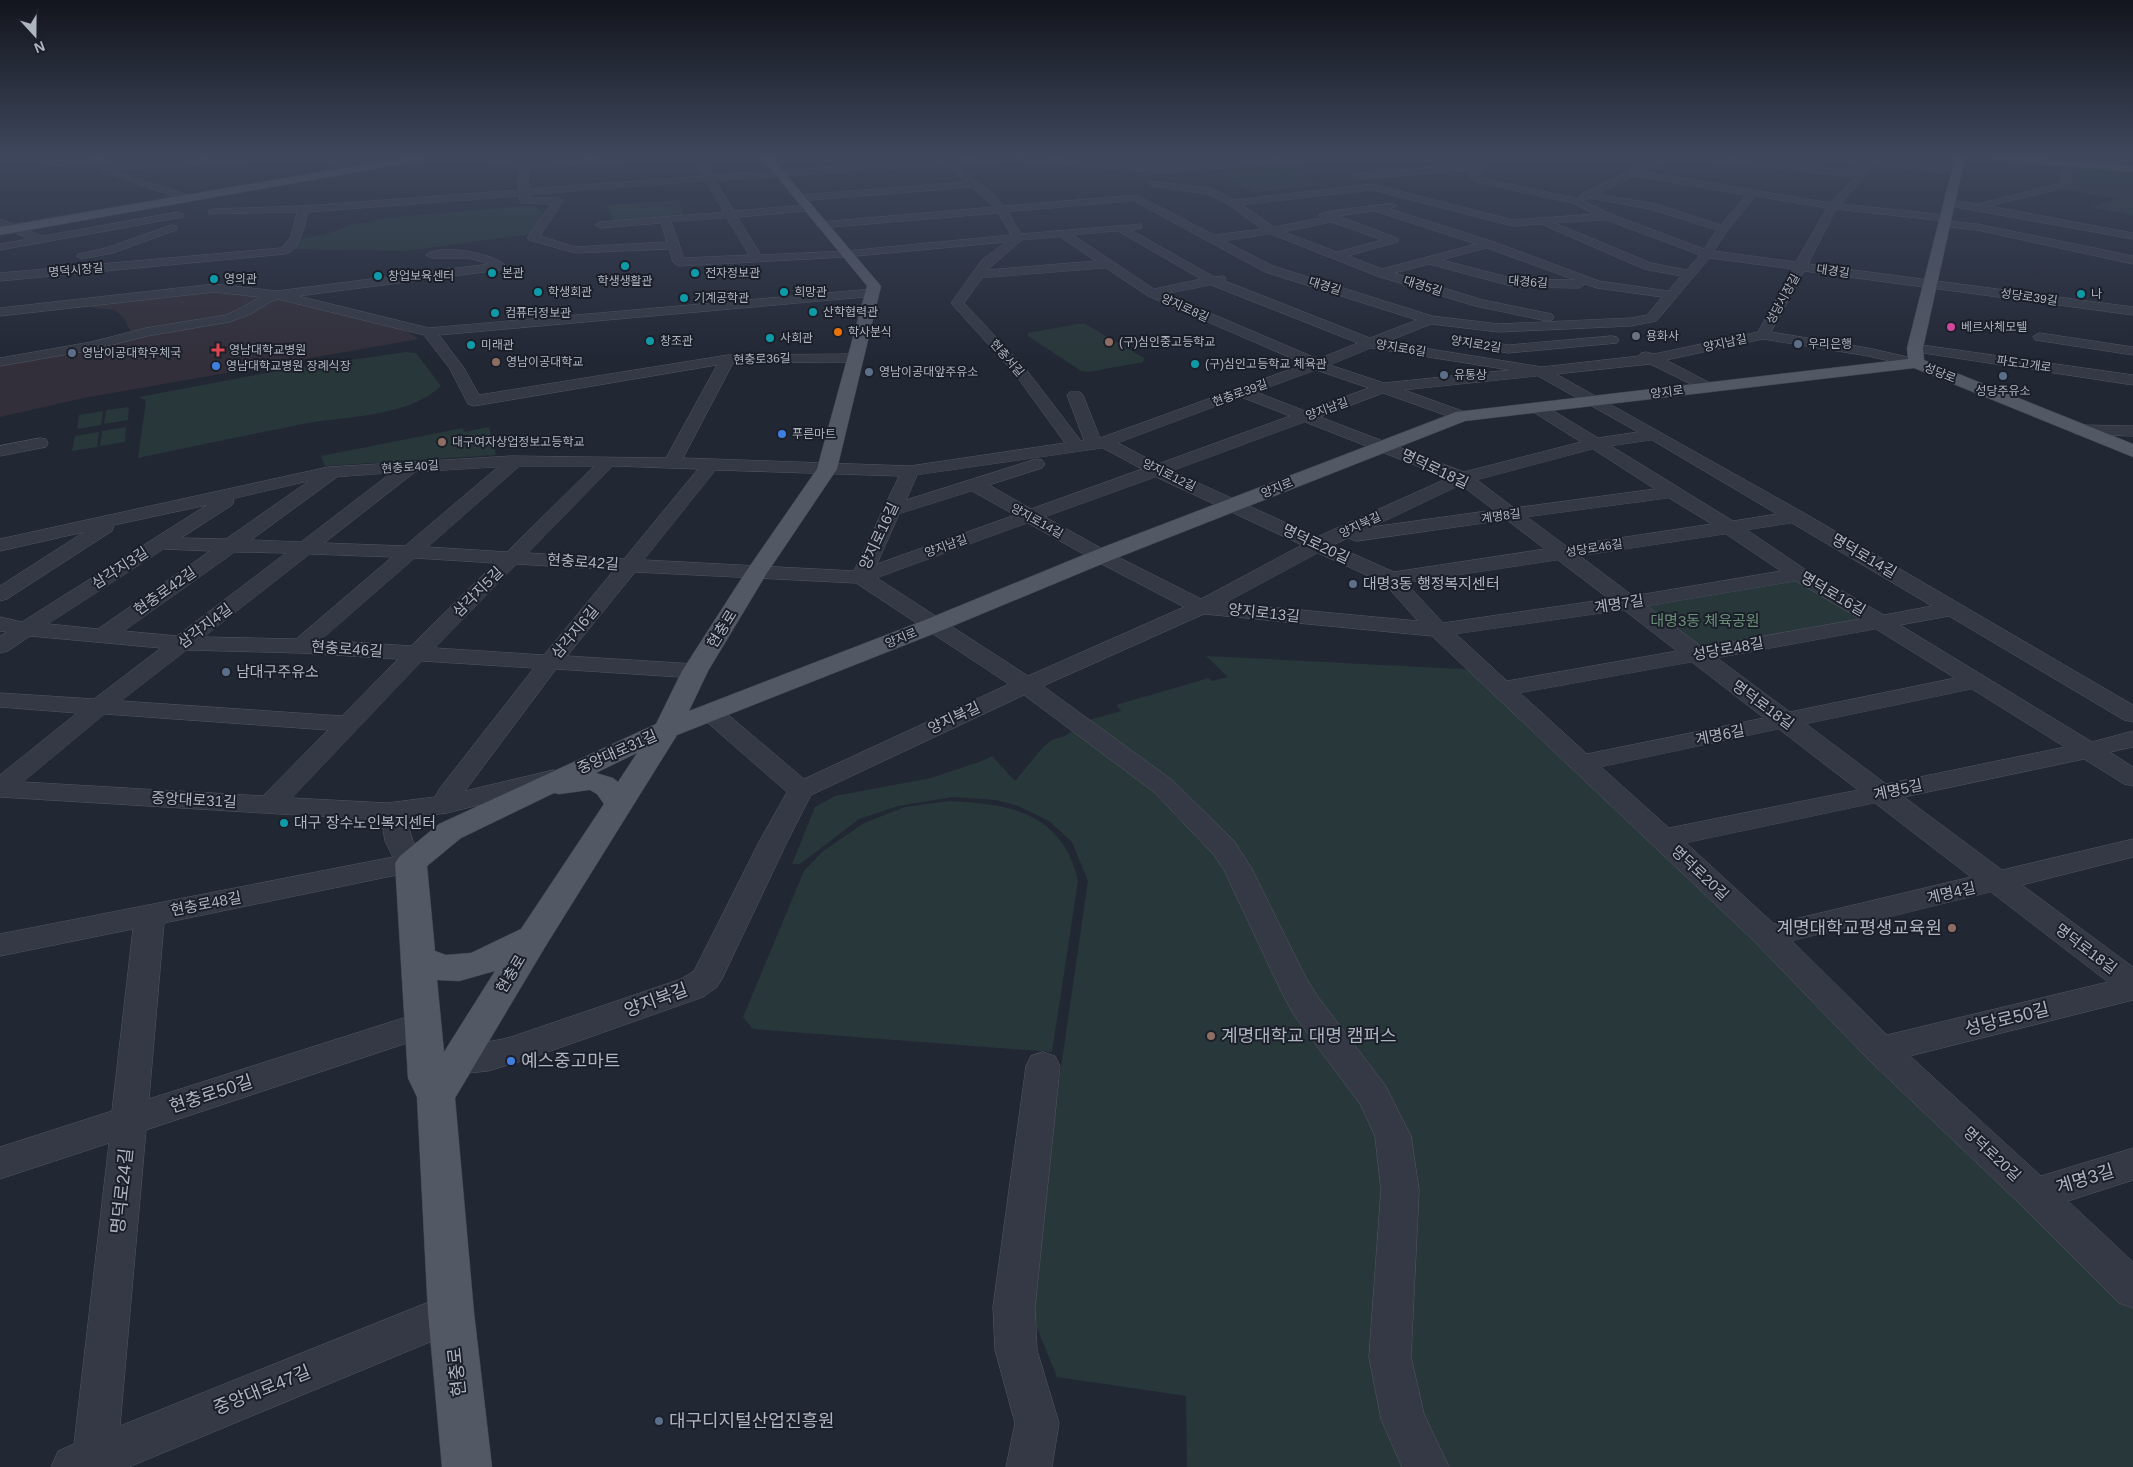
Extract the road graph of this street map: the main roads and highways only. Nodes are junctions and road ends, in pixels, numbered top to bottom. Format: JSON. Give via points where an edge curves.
{"nodes":[{"id":1,"x":29,"y":225,"type":"edge"},
{"id":2,"x":821,"y":225,"type":"edge"},
{"id":3,"x":1945,"y":225,"type":"edge"},
{"id":4,"x":0,"y":231,"type":"edge"},
{"id":5,"x":1915,"y":356,"type":"junction"},
{"id":6,"x":1865,"y":369,"type":"junction"},
{"id":7,"x":1978,"y":388,"type":"junction"},
{"id":8,"x":2133,"y":451,"type":"edge"},
{"id":9,"x":667,"y":729,"type":"junction"},
{"id":10,"x":525,"y":795,"type":"junction"},
{"id":11,"x":619,"y":805,"type":"junction"},
{"id":12,"x":412,"y":863,"type":"joint"},
{"id":13,"x":533,"y":938,"type":"junction"},
{"id":14,"x":417,"y":956,"type":"junction"},
{"id":15,"x":436,"y":1097,"type":"junction"},
{"id":16,"x":467,"y":1467,"type":"edge"}],
"edges":[{"from":1,"to":4,"type":"main road"},
{"from":2,"to":9,"type":"main road","name":"현충로","via":[[874,286],[827,468],[695,671]]},
{"from":3,"to":5,"type":"main road","name":"성당로"},
{"from":5,"to":6,"type":"main road","name":"양지로"},
{"from":5,"to":7,"type":"main road","name":"성당로"},
{"from":6,"to":7,"type":"main road"},
{"from":6,"to":9,"type":"main road","name":"양지로","via":[[1462,416]]},
{"from":7,"to":8,"type":"main road","name":"성당로"},
{"from":9,"to":10,"type":"main road","name":"중앙대로31길"},
{"from":9,"to":11,"type":"main road","name":"현충로"},
{"from":10,"to":11,"type":"main road","via":[[574,781],[591,781],[606,786]]},
{"from":10,"to":12,"type":"main road","name":"중앙대로31길","via":[[450,832]]},
{"from":11,"to":13,"type":"main road","name":"현충로"},
{"from":12,"to":14,"type":"main road","name":"현충로"},
{"from":13,"to":14,"type":"main road","via":[[471,966],[449,969],[431,966]]},
{"from":13,"to":15,"type":"main road","name":"현충로"},
{"from":14,"to":15,"type":"main road","name":"현충로","via":[[427,1078]]},
{"from":15,"to":16,"type":"main road","name":"현충로","via":[[451,1313]]}]}
